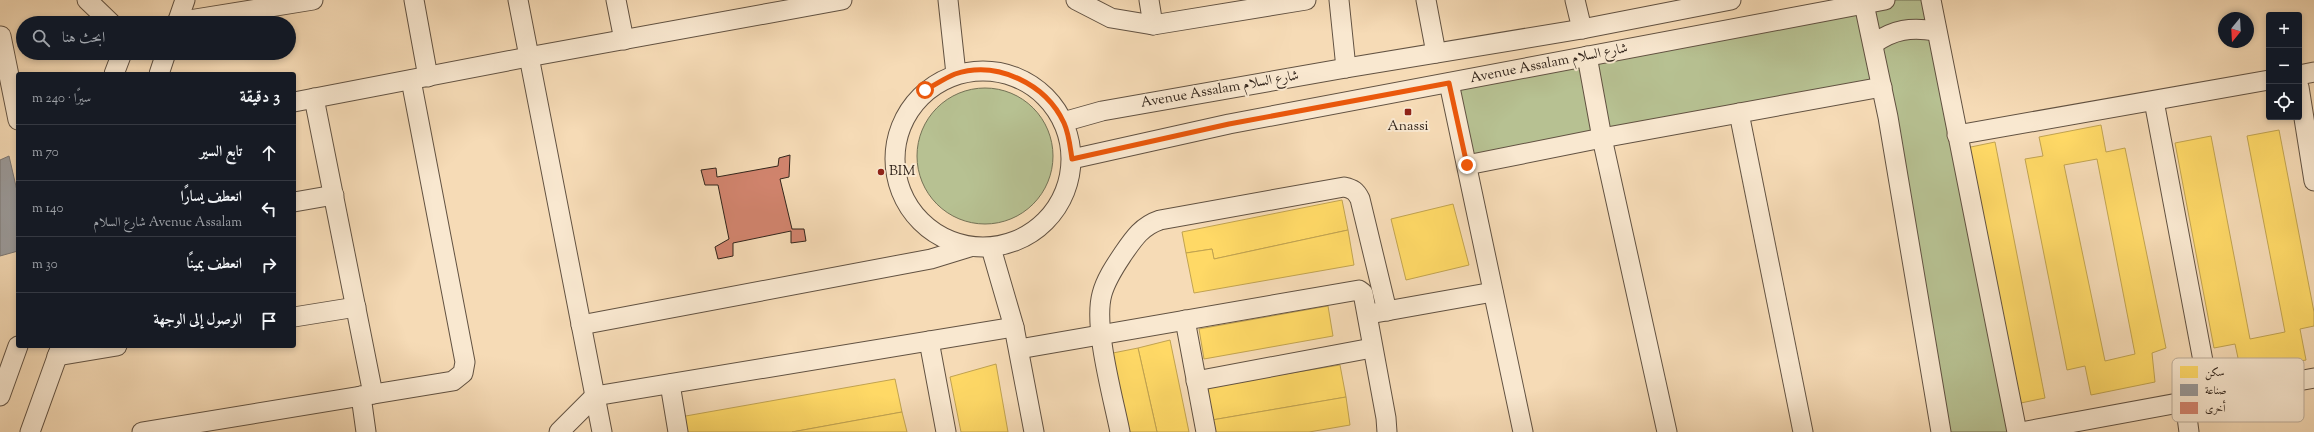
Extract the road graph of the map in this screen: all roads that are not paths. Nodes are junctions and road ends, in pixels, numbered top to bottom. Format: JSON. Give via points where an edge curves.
{"nodes":[{"id":1,"x":87,"y":0,"type":"edge"},
{"id":2,"x":185,"y":0,"type":"edge"},
{"id":3,"x":312,"y":0,"type":"edge"},
{"id":4,"x":414,"y":0,"type":"edge"},
{"id":5,"x":518,"y":0,"type":"edge"},
{"id":6,"x":616,"y":0,"type":"edge"},
{"id":7,"x":842,"y":0,"type":"edge"},
{"id":8,"x":948,"y":0,"type":"edge"},
{"id":9,"x":1076,"y":0,"type":"edge"},
{"id":10,"x":1148,"y":0,"type":"edge"},
{"id":11,"x":1306,"y":0,"type":"edge"},
{"id":12,"x":1339,"y":0,"type":"edge"},
{"id":13,"x":1426,"y":0,"type":"edge"},
{"id":14,"x":1575,"y":0,"type":"edge"},
{"id":15,"x":1885,"y":0,"type":"edge"},
{"id":16,"x":1931,"y":0,"type":"edge"},
{"id":17,"x":1720,"y":1,"type":"edge"},
{"id":18,"x":1864,"y":4,"type":"junction"},
{"id":19,"x":104,"y":16,"type":"edge"},
{"id":20,"x":179,"y":16,"type":"edge"},
{"id":21,"x":214,"y":16,"type":"edge"},
{"id":22,"x":1153,"y":25,"type":"junction"},
{"id":23,"x":1582,"y":29,"type":"junction"},
{"id":24,"x":1936,"y":32,"type":"junction"},
{"id":25,"x":1,"y":36,"type":"edge"},
{"id":26,"x":624,"y":40,"type":"junction"},
{"id":27,"x":1873,"y":44,"type":"junction"},
{"id":28,"x":1436,"y":53,"type":"junction"},
{"id":29,"x":1587,"y":56,"type":"junction"},
{"id":30,"x":528,"y":57,"type":"junction"},
{"id":31,"x":119,"y":60,"type":"edge"},
{"id":32,"x":164,"y":60,"type":"edge"},
{"id":33,"x":1346,"y":68,"type":"junction"},
{"id":34,"x":115,"y":72,"type":"edge"},
{"id":35,"x":160,"y":72,"type":"edge"},
{"id":36,"x":2314,"y":72,"type":"edge"},
{"id":37,"x":956,"y":74,"type":"junction"},
{"id":38,"x":2302,"y":74,"type":"edge"},
{"id":39,"x":420,"y":79,"type":"junction"},
{"id":40,"x":2266,"y":81,"type":"edge"},
{"id":41,"x":1449,"y":83,"type":"junction"},
{"id":42,"x":1882,"y":87,"type":"junction"},
{"id":43,"x":314,"y":98,"type":"junction"},
{"id":44,"x":296,"y":102,"type":"edge"},
{"id":45,"x":2154,"y":102,"type":"junction"},
{"id":46,"x":2302,"y":106,"type":"edge"},
{"id":47,"x":16,"y":110,"type":"edge"},
{"id":48,"x":1738,"y":113,"type":"junction"},
{"id":49,"x":1064,"y":122,"type":"junction"},
{"id":50,"x":1957,"y":135,"type":"junction"},
{"id":51,"x":1602,"y":138,"type":"junction"},
{"id":52,"x":1072,"y":159,"type":"junction"},
{"id":53,"x":1467,"y":165,"type":"junction"},
{"id":54,"x":2314,"y":181,"type":"edge"},
{"id":55,"x":334,"y":195,"type":"junction"},
{"id":56,"x":296,"y":202,"type":"edge"},
{"id":57,"x":970,"y":247,"type":"junction"},
{"id":58,"x":991,"y":248,"type":"junction"},
{"id":59,"x":1493,"y":292,"type":"junction"},
{"id":60,"x":356,"y":307,"type":"junction"},
{"id":61,"x":1387,"y":311,"type":"junction"},
{"id":62,"x":1368,"y":315,"type":"junction"},
{"id":63,"x":296,"y":317,"type":"edge"},
{"id":64,"x":1186,"y":320,"type":"junction"},
{"id":65,"x":581,"y":325,"type":"junction"},
{"id":66,"x":1014,"y":327,"type":"junction"},
{"id":67,"x":1101,"y":334,"type":"junction"},
{"id":68,"x":929,"y":341,"type":"junction"},
{"id":69,"x":17,"y":348,"type":"edge"},
{"id":70,"x":94,"y":348,"type":"edge"},
{"id":71,"x":1372,"y":348,"type":"junction"},
{"id":72,"x":1019,"y":349,"type":"junction"},
{"id":73,"x":59,"y":351,"type":"edge"},
{"id":74,"x":2202,"y":358,"type":"edge"},
{"id":75,"x":2314,"y":378,"type":"edge"},
{"id":76,"x":2304,"y":380,"type":"edge"},
{"id":77,"x":1196,"y":382,"type":"junction"},
{"id":78,"x":670,"y":384,"type":"junction"},
{"id":79,"x":367,"y":395,"type":"junction"},
{"id":80,"x":0,"y":396,"type":"edge"},
{"id":81,"x":595,"y":396,"type":"junction"},
{"id":82,"x":2172,"y":404,"type":"edge"},
{"id":83,"x":2188,"y":422,"type":"edge"},
{"id":84,"x":30,"y":432,"type":"edge"},
{"id":85,"x":148,"y":432,"type":"edge"},
{"id":86,"x":366,"y":432,"type":"edge"},
{"id":87,"x":559,"y":432,"type":"edge"},
{"id":88,"x":602,"y":432,"type":"edge"},
{"id":89,"x":678,"y":432,"type":"edge"},
{"id":90,"x":946,"y":432,"type":"edge"},
{"id":91,"x":1034,"y":432,"type":"edge"},
{"id":92,"x":1120,"y":432,"type":"edge"},
{"id":93,"x":1206,"y":432,"type":"edge"},
{"id":94,"x":1387,"y":432,"type":"edge"},
{"id":95,"x":1523,"y":432,"type":"edge"},
{"id":96,"x":1666,"y":432,"type":"edge"},
{"id":97,"x":1803,"y":432,"type":"edge"},
{"id":98,"x":1941,"y":432,"type":"edge"},
{"id":99,"x":2017,"y":432,"type":"edge"},
{"id":100,"x":2021,"y":432,"type":"edge"},
{"id":101,"x":2189,"y":432,"type":"edge"}],
"edges":[{"from":1,"to":19,"type":"street"},
{"from":2,"to":20,"type":"street"},
{"from":3,"to":21,"type":"street"},
{"from":4,"to":39,"type":"street"},
{"from":5,"to":30,"type":"street"},
{"from":6,"to":26,"type":"street"},
{"from":7,"to":26,"type":"street"},
{"from":8,"to":37,"type":"street"},
{"from":9,"to":22,"type":"street","via":[[1111,18]]},
{"from":10,"to":22,"type":"street"},
{"from":11,"to":22,"type":"street"},
{"from":12,"to":33,"type":"street"},
{"from":13,"to":28,"type":"street"},
{"from":14,"to":23,"type":"street"},
{"from":15,"to":18,"type":"street","name":"Avenue Assalam شارع السلام"},
{"from":16,"to":24,"type":"street"},
{"from":17,"to":23,"type":"street","name":"Avenue Assalam شارع السلام"},
{"from":18,"to":27,"type":"street"},
{"from":18,"to":29,"type":"street","name":"Avenue Assalam شارع السلام"},
{"from":23,"to":28,"type":"street","name":"Avenue Assalam شارع السلام"},
{"from":24,"to":27,"type":"street","via":[[1920,28],[1903,30],[1887,34]]},
{"from":24,"to":50,"type":"street"},
{"from":25,"to":47,"type":"street"},
{"from":26,"to":30,"type":"street"},
{"from":27,"to":42,"type":"street"},
{"from":28,"to":33,"type":"street","name":"Avenue Assalam شارع السلام"},
{"from":29,"to":41,"type":"street","name":"Avenue Assalam شارع السلام"},
{"from":29,"to":51,"type":"street"},
{"from":30,"to":39,"type":"street"},
{"from":30,"to":65,"type":"street"},
{"from":31,"to":34,"type":"street"},
{"from":32,"to":35,"type":"street"},
{"from":33,"to":49,"type":"street","name":"Avenue Assalam شارع السلام","via":[[1102,111]]},
{"from":36,"to":38,"type":"street"},
{"from":37,"to":49,"type":"street","via":[[988,70],[1019,78],[1045,96]]},
{"from":37,"to":57,"type":"street","via":[[925,90],[904,116],[893,149],[896,183],[912,214],[938,236]]},
{"from":39,"to":43,"type":"street"},
{"from":39,"to":79,"type":"street","via":[[465,369],[459,378],[453,381]]},
{"from":40,"to":45,"type":"street"},
{"from":41,"to":52,"type":"street","name":"Avenue Assalam شارع السلام","via":[[1229,124]]},
{"from":41,"to":53,"type":"street"},
{"from":42,"to":48,"type":"street"},
{"from":42,"to":98,"type":"street"},
{"from":43,"to":44,"type":"street"},
{"from":43,"to":55,"type":"street"},
{"from":45,"to":50,"type":"street"},
{"from":45,"to":74,"type":"street"},
{"from":46,"to":54,"type":"street"},
{"from":48,"to":51,"type":"street"},
{"from":48,"to":97,"type":"street"},
{"from":49,"to":52,"type":"street","via":[[1070,140]]},
{"from":50,"to":99,"type":"street"},
{"from":51,"to":53,"type":"street"},
{"from":51,"to":96,"type":"street"},
{"from":52,"to":58,"type":"street","via":[[1068,185],[1056,209],[1033,232],[1016,242]]},
{"from":53,"to":59,"type":"street"},
{"from":55,"to":56,"type":"street"},
{"from":55,"to":60,"type":"street"},
{"from":57,"to":58,"type":"street"},
{"from":57,"to":65,"type":"street","via":[[931,259]]},
{"from":58,"to":66,"type":"street"},
{"from":59,"to":61,"type":"street"},
{"from":59,"to":95,"type":"street"},
{"from":60,"to":63,"type":"street"},
{"from":60,"to":79,"type":"street"},
{"from":61,"to":62,"type":"street"},
{"from":61,"to":67,"type":"street","via":[[1360,199],[1356,191],[1344,187],[1147,224],[1136,235],[1112,270],[1102,293],[1098,314]]},
{"from":62,"to":64,"type":"street","via":[[1363,293],[1357,290]]},
{"from":62,"to":71,"type":"street"},
{"from":64,"to":67,"type":"street"},
{"from":64,"to":77,"type":"street"},
{"from":65,"to":81,"type":"street"},
{"from":66,"to":68,"type":"street"},
{"from":66,"to":72,"type":"street"},
{"from":67,"to":72,"type":"street"},
{"from":67,"to":92,"type":"street"},
{"from":68,"to":78,"type":"street"},
{"from":68,"to":90,"type":"street"},
{"from":69,"to":80,"type":"street"},
{"from":70,"to":73,"type":"street"},
{"from":71,"to":77,"type":"street"},
{"from":71,"to":94,"type":"street"},
{"from":72,"to":91,"type":"street"},
{"from":73,"to":84,"type":"street"},
{"from":75,"to":76,"type":"street"},
{"from":77,"to":93,"type":"street"},
{"from":78,"to":81,"type":"street"},
{"from":78,"to":89,"type":"street"},
{"from":79,"to":85,"type":"street"},
{"from":79,"to":86,"type":"street"},
{"from":81,"to":87,"type":"street"},
{"from":81,"to":88,"type":"street"},
{"from":82,"to":100,"type":"street"},
{"from":83,"to":101,"type":"street"}]}
